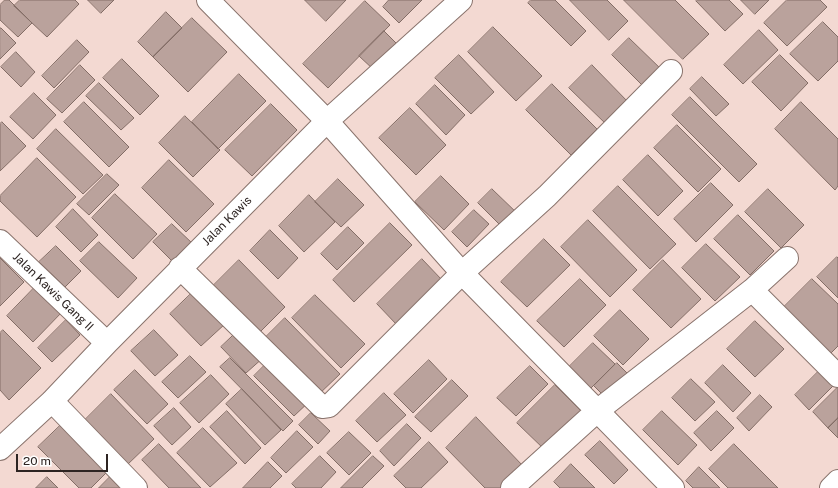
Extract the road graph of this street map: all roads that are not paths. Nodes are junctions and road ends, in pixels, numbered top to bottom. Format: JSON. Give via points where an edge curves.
{"nodes":[{"id":1,"x":208,"y":0,"type":"edge"},
{"id":2,"x":456,"y":2,"type":"edge"},
{"id":3,"x":671,"y":72,"type":"dead end"},
{"id":4,"x":327,"y":121,"type":"junction"},
{"id":5,"x":0,"y":240,"type":"edge"},
{"id":6,"x":787,"y":258,"type":"dead end"},
{"id":7,"x":180,"y":268,"type":"junction"},
{"id":8,"x":462,"y":273,"type":"junction"},
{"id":9,"x":752,"y":290,"type":"junction"},
{"id":10,"x":106,"y":343,"type":"junction"},
{"id":11,"x":838,"y":376,"type":"edge"},
{"id":12,"x":52,"y":401,"type":"junction"},
{"id":13,"x":597,"y":411,"type":"junction"},
{"id":14,"x":0,"y":449,"type":"edge"},
{"id":15,"x":838,"y":481,"type":"edge"},
{"id":16,"x":136,"y":488,"type":"edge"},
{"id":17,"x":512,"y":488,"type":"edge"},
{"id":18,"x":674,"y":488,"type":"edge"},
{"id":19,"x":831,"y":488,"type":"edge"}],
"edges":[{"from":1,"to":4,"type":"street"},
{"from":2,"to":4,"type":"street","name":"Jalan Kawis"},
{"from":3,"to":8,"type":"street","via":[[547,196]]},
{"from":4,"to":7,"type":"street","name":"Jalan Kawis"},
{"from":4,"to":8,"type":"street"},
{"from":5,"to":10,"type":"street","name":"Jalan Kawis Gang II"},
{"from":6,"to":9,"type":"street"},
{"from":7,"to":8,"type":"street","via":[[322,407],[329,406]]},
{"from":7,"to":10,"type":"street","name":"Jalan Kawis"},
{"from":8,"to":13,"type":"street"},
{"from":9,"to":11,"type":"street"},
{"from":9,"to":13,"type":"street"},
{"from":10,"to":12,"type":"street","name":"Jalan Kawis"},
{"from":12,"to":14,"type":"street","name":"Jalan Kawis"},
{"from":12,"to":16,"type":"street"},
{"from":13,"to":17,"type":"street"},
{"from":13,"to":18,"type":"street"},
{"from":15,"to":19,"type":"street"}]}
